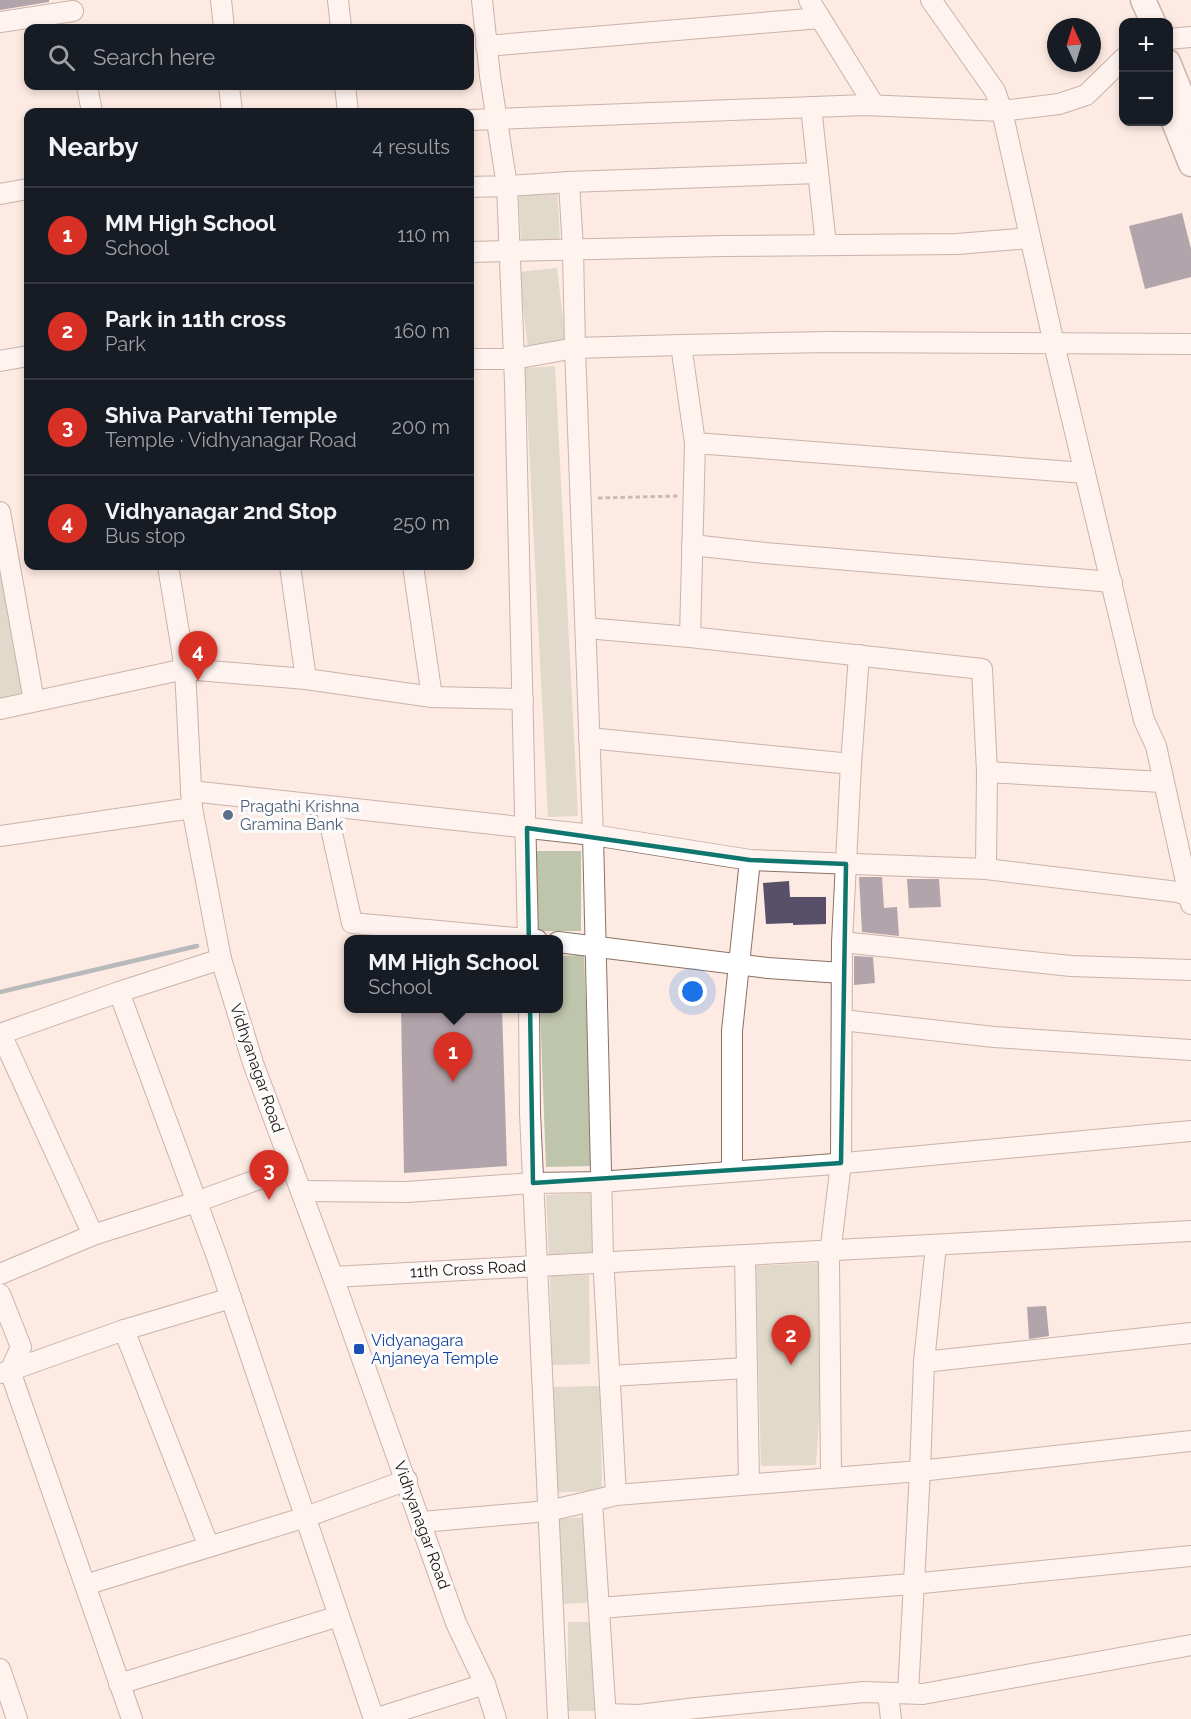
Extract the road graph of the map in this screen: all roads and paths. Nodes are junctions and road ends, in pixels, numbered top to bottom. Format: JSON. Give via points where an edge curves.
{"nodes":[{"id":1,"x":222,"y":0,"type":"edge"},
{"id":2,"x":338,"y":0,"type":"edge"},
{"id":3,"x":482,"y":0,"type":"edge"},
{"id":4,"x":809,"y":0,"type":"edge"},
{"id":5,"x":931,"y":0,"type":"edge"},
{"id":6,"x":1126,"y":0,"type":"edge"},
{"id":7,"x":1143,"y":0,"type":"edge"},
{"id":8,"x":74,"y":13,"type":"edge"},
{"id":9,"x":820,"y":18,"type":"junction"},
{"id":10,"x":1133,"y":18,"type":"edge"},
{"id":11,"x":1151,"y":18,"type":"edge"},
{"id":12,"x":0,"y":22,"type":"edge"},
{"id":13,"x":224,"y":24,"type":"edge"},
{"id":14,"x":340,"y":24,"type":"edge"},
{"id":15,"x":1191,"y":38,"type":"edge"},
{"id":16,"x":1173,"y":39,"type":"edge"},
{"id":17,"x":486,"y":46,"type":"junction"},
{"id":18,"x":1119,"y":63,"type":"edge"},
{"id":19,"x":1172,"y":72,"type":"edge"},
{"id":20,"x":88,"y":90,"type":"edge"},
{"id":21,"x":229,"y":90,"type":"edge"},
{"id":22,"x":345,"y":90,"type":"edge"},
{"id":23,"x":874,"y":105,"type":"junction"},
{"id":24,"x":811,"y":107,"type":"junction"},
{"id":25,"x":91,"y":108,"type":"edge"},
{"id":26,"x":232,"y":108,"type":"edge"},
{"id":27,"x":348,"y":108,"type":"edge"},
{"id":28,"x":1002,"y":111,"type":"junction"},
{"id":29,"x":1173,"y":119,"type":"edge"},
{"id":30,"x":1191,"y":119,"type":"edge"},
{"id":31,"x":474,"y":120,"type":"edge"},
{"id":32,"x":496,"y":120,"type":"junction"},
{"id":33,"x":1191,"y":164,"type":"edge"},
{"id":34,"x":818,"y":173,"type":"junction"},
{"id":35,"x":569,"y":182,"type":"junction"},
{"id":36,"x":507,"y":186,"type":"junction"},
{"id":37,"x":474,"y":187,"type":"edge"},
{"id":38,"x":24,"y":190,"type":"edge"},
{"id":39,"x":0,"y":194,"type":"edge"},
{"id":40,"x":1030,"y":238,"type":"junction"},
{"id":41,"x":826,"y":245,"type":"junction"},
{"id":42,"x":509,"y":250,"type":"junction"},
{"id":43,"x":573,"y":250,"type":"junction"},
{"id":44,"x":474,"y":252,"type":"edge"},
{"id":45,"x":1054,"y":344,"type":"junction"},
{"id":46,"x":1191,"y":344,"type":"edge"},
{"id":47,"x":681,"y":345,"type":"junction"},
{"id":48,"x":575,"y":348,"type":"junction"},
{"id":49,"x":24,"y":357,"type":"edge"},
{"id":50,"x":474,"y":359,"type":"edge"},
{"id":51,"x":514,"y":359,"type":"junction"},
{"id":52,"x":0,"y":361,"type":"edge"},
{"id":53,"x":695,"y":443,"type":"junction"},
{"id":54,"x":1085,"y":473,"type":"junction"},
{"id":55,"x":694,"y":496,"type":"junction"},
{"id":56,"x":581,"y":498,"type":"junction"},
{"id":57,"x":0,"y":512,"type":"edge"},
{"id":58,"x":692,"y":545,"type":"junction"},
{"id":59,"x":169,"y":570,"type":"edge"},
{"id":60,"x":291,"y":570,"type":"edge"},
{"id":61,"x":414,"y":570,"type":"edge"},
{"id":62,"x":1112,"y":582,"type":"junction"},
{"id":63,"x":586,"y":628,"type":"junction"},
{"id":64,"x":690,"y":637,"type":"junction"},
{"id":65,"x":859,"y":655,"type":"junction"},
{"id":66,"x":185,"y":669,"type":"junction"},
{"id":67,"x":306,"y":679,"type":"junction"},
{"id":68,"x":432,"y":697,"type":"junction"},
{"id":69,"x":523,"y":699,"type":"junction"},
{"id":70,"x":34,"y":701,"type":"junction"},
{"id":71,"x":0,"y":709,"type":"edge"},
{"id":72,"x":589,"y":738,"type":"junction"},
{"id":73,"x":850,"y":764,"type":"junction"},
{"id":74,"x":987,"y":772,"type":"junction"},
{"id":75,"x":1162,"y":782,"type":"junction"},
{"id":76,"x":191,"y":799,"type":"junction"},
{"id":77,"x":326,"y":806,"type":"junction"},
{"id":78,"x":527,"y":828,"type":"junction"},
{"id":79,"x":593,"y":835,"type":"junction"},
{"id":80,"x":0,"y":836,"type":"edge"},
{"id":81,"x":750,"y":860,"type":"junction"},
{"id":82,"x":846,"y":864,"type":"junction"},
{"id":83,"x":986,"y":869,"type":"junction"},
{"id":84,"x":1190,"y":899,"type":"edge"},
{"id":85,"x":486,"y":935,"type":"edge"},
{"id":86,"x":531,"y":935,"type":"edge"},
{"id":87,"x":842,"y":942,"type":"junction"},
{"id":88,"x":563,"y":943,"type":"edge"},
{"id":89,"x":595,"y":946,"type":"junction"},
{"id":90,"x":221,"y":959,"type":"junction"},
{"id":91,"x":738,"y":964,"type":"junction"},
{"id":92,"x":1191,"y":970,"type":"edge"},
{"id":93,"x":842,"y":973,"type":"junction"},
{"id":94,"x":119,"y":992,"type":"junction"},
{"id":95,"x":529,"y":1013,"type":"edge"},
{"id":96,"x":842,"y":1020,"type":"junction"},
{"id":97,"x":0,"y":1034,"type":"edge"},
{"id":98,"x":1191,"y":1050,"type":"edge"},
{"id":99,"x":1191,"y":1131,"type":"edge"},
{"id":100,"x":841,"y":1163,"type":"junction"},
{"id":101,"x":292,"y":1167,"type":"junction"},
{"id":102,"x":732,"y":1172,"type":"junction"},
{"id":103,"x":600,"y":1182,"type":"junction"},
{"id":104,"x":533,"y":1183,"type":"junction"},
{"id":105,"x":301,"y":1191,"type":"junction"},
{"id":106,"x":196,"y":1202,"type":"junction"},
{"id":107,"x":1191,"y":1231,"type":"edge"},
{"id":108,"x":93,"y":1235,"type":"junction"},
{"id":109,"x":936,"y":1245,"type":"junction"},
{"id":110,"x":831,"y":1250,"type":"junction"},
{"id":111,"x":745,"y":1255,"type":"junction"},
{"id":112,"x":603,"y":1262,"type":"junction"},
{"id":113,"x":537,"y":1265,"type":"junction"},
{"id":114,"x":0,"y":1274,"type":"edge"},
{"id":115,"x":333,"y":1277,"type":"junction"},
{"id":116,"x":0,"y":1294,"type":"edge"},
{"id":117,"x":231,"y":1298,"type":"junction"},
{"id":118,"x":124,"y":1330,"type":"junction"},
{"id":119,"x":1191,"y":1333,"type":"edge"},
{"id":120,"x":924,"y":1362,"type":"junction"},
{"id":121,"x":747,"y":1368,"type":"junction"},
{"id":122,"x":5,"y":1372,"type":"edge"},
{"id":123,"x":610,"y":1376,"type":"junction"},
{"id":124,"x":1191,"y":1441,"type":"edge"},
{"id":125,"x":920,"y":1471,"type":"junction"},
{"id":126,"x":831,"y":1478,"type":"junction"},
{"id":127,"x":406,"y":1480,"type":"junction"},
{"id":128,"x":749,"y":1484,"type":"junction"},
{"id":129,"x":616,"y":1495,"type":"junction"},
{"id":130,"x":592,"y":1501,"type":"junction"},
{"id":131,"x":548,"y":1511,"type":"junction"},
{"id":132,"x":306,"y":1517,"type":"junction"},
{"id":133,"x":422,"y":1522,"type":"junction"},
{"id":134,"x":209,"y":1547,"type":"junction"},
{"id":135,"x":1191,"y":1556,"type":"edge"},
{"id":136,"x":912,"y":1584,"type":"junction"},
{"id":137,"x":85,"y":1586,"type":"junction"},
{"id":138,"x":599,"y":1608,"type":"junction"},
{"id":139,"x":339,"y":1616,"type":"junction"},
{"id":140,"x":1191,"y":1646,"type":"edge"},
{"id":141,"x":0,"y":1668,"type":"edge"},
{"id":142,"x":119,"y":1684,"type":"junction"},
{"id":143,"x":485,"y":1684,"type":"junction"},
{"id":144,"x":888,"y":1693,"type":"junction"},
{"id":145,"x":908,"y":1693,"type":"junction"},
{"id":146,"x":606,"y":1717,"type":"edge"},
{"id":147,"x":17,"y":1719,"type":"edge"},
{"id":148,"x":132,"y":1719,"type":"edge"},
{"id":149,"x":374,"y":1719,"type":"edge"},
{"id":150,"x":495,"y":1719,"type":"edge"},
{"id":151,"x":558,"y":1719,"type":"edge"},
{"id":152,"x":891,"y":1719,"type":"edge"}],
"edges":[{"from":1,"to":13,"type":"street"},
{"from":2,"to":14,"type":"street"},
{"from":3,"to":17,"type":"street"},
{"from":4,"to":9,"type":"street"},
{"from":5,"to":28,"type":"street","via":[[995,91]]},
{"from":6,"to":10,"type":"main road"},
{"from":7,"to":11,"type":"main road"},
{"from":8,"to":12,"type":"street"},
{"from":9,"to":17,"type":"street"},
{"from":9,"to":23,"type":"street"},
{"from":15,"to":16,"type":"street"},
{"from":17,"to":32,"type":"street"},
{"from":18,"to":28,"type":"street","via":[[1086,95],[1059,104]]},
{"from":19,"to":30,"type":"main road"},
{"from":20,"to":25,"type":"street"},
{"from":21,"to":26,"type":"street"},
{"from":22,"to":27,"type":"street"},
{"from":23,"to":24,"type":"street"},
{"from":23,"to":28,"type":"street"},
{"from":24,"to":32,"type":"street"},
{"from":24,"to":34,"type":"street"},
{"from":28,"to":40,"type":"street"},
{"from":29,"to":33,"type":"main road"},
{"from":31,"to":32,"type":"street"},
{"from":32,"to":36,"type":"street"},
{"from":34,"to":35,"type":"street"},
{"from":34,"to":41,"type":"street"},
{"from":35,"to":36,"type":"street"},
{"from":35,"to":43,"type":"street"},
{"from":36,"to":37,"type":"street"},
{"from":36,"to":42,"type":"street"},
{"from":38,"to":39,"type":"street"},
{"from":40,"to":41,"type":"street","via":[[957,244]]},
{"from":40,"to":45,"type":"street"},
{"from":41,"to":43,"type":"street"},
{"from":42,"to":43,"type":"street"},
{"from":42,"to":44,"type":"street"},
{"from":42,"to":51,"type":"street"},
{"from":43,"to":48,"type":"street"},
{"from":45,"to":46,"type":"street"},
{"from":45,"to":47,"type":"street"},
{"from":45,"to":54,"type":"street"},
{"from":47,"to":48,"type":"street"},
{"from":47,"to":53,"type":"street"},
{"from":48,"to":51,"type":"street"},
{"from":48,"to":56,"type":"street"},
{"from":49,"to":52,"type":"street"},
{"from":50,"to":51,"type":"street"},
{"from":51,"to":69,"type":"street"},
{"from":53,"to":54,"type":"street"},
{"from":53,"to":55,"type":"street"},
{"from":54,"to":62,"type":"street"},
{"from":55,"to":56,"type":"path"},
{"from":55,"to":58,"type":"street"},
{"from":56,"to":63,"type":"street"},
{"from":57,"to":70,"type":"street"},
{"from":58,"to":62,"type":"street"},
{"from":58,"to":64,"type":"street"},
{"from":59,"to":66,"type":"street","name":"Vidhyanagar Road"},
{"from":60,"to":67,"type":"street"},
{"from":61,"to":68,"type":"street"},
{"from":62,"to":75,"type":"street"},
{"from":63,"to":64,"type":"street"},
{"from":63,"to":72,"type":"street"},
{"from":64,"to":65,"type":"street"},
{"from":65,"to":73,"type":"street"},
{"from":65,"to":74,"type":"street","via":[[982,669]]},
{"from":66,"to":67,"type":"street"},
{"from":66,"to":70,"type":"street"},
{"from":66,"to":76,"type":"street","name":"Vidhyanagar Road"},
{"from":67,"to":68,"type":"street"},
{"from":68,"to":69,"type":"street"},
{"from":69,"to":78,"type":"street"},
{"from":70,"to":71,"type":"street"},
{"from":72,"to":73,"type":"street"},
{"from":72,"to":79,"type":"street"},
{"from":73,"to":82,"type":"street"},
{"from":74,"to":75,"type":"street"},
{"from":74,"to":83,"type":"street"},
{"from":75,"to":84,"type":"street"},
{"from":76,"to":77,"type":"street"},
{"from":76,"to":80,"type":"street"},
{"from":76,"to":90,"type":"street","name":"Vidhyanagar Road"},
{"from":77,"to":78,"type":"street"},
{"from":77,"to":85,"type":"street","via":[[352,923]]},
{"from":78,"to":79,"type":"street"},
{"from":78,"to":86,"type":"street"},
{"from":79,"to":81,"type":"street"},
{"from":79,"to":89,"type":"street"},
{"from":81,"to":82,"type":"street"},
{"from":81,"to":91,"type":"street"},
{"from":82,"to":83,"type":"street"},
{"from":82,"to":87,"type":"street"},
{"from":83,"to":84,"type":"street","via":[[1178,892]]},
{"from":87,"to":92,"type":"street","via":[[1071,966]]},
{"from":87,"to":93,"type":"street"},
{"from":88,"to":89,"type":"street"},
{"from":89,"to":91,"type":"street"},
{"from":89,"to":103,"type":"street"},
{"from":90,"to":94,"type":"street"},
{"from":90,"to":101,"type":"street","name":"Vidhyanagar Road","via":[[253,1063]]},
{"from":91,"to":93,"type":"street"},
{"from":91,"to":102,"type":"street","via":[[732,1031]]},
{"from":93,"to":96,"type":"street"},
{"from":94,"to":97,"type":"street"},
{"from":94,"to":106,"type":"street"},
{"from":95,"to":104,"type":"street"},
{"from":96,"to":98,"type":"street","via":[[994,1037]]},
{"from":96,"to":100,"type":"street"},
{"from":97,"to":108,"type":"street"},
{"from":99,"to":100,"type":"street"},
{"from":100,"to":102,"type":"street"},
{"from":100,"to":110,"type":"street"},
{"from":101,"to":105,"type":"street","name":"Vidhyanagar Road"},
{"from":101,"to":106,"type":"street"},
{"from":102,"to":103,"type":"street"},
{"from":103,"to":104,"type":"street"},
{"from":103,"to":112,"type":"street"},
{"from":104,"to":105,"type":"street","via":[[407,1192]]},
{"from":104,"to":113,"type":"street"},
{"from":105,"to":115,"type":"street","name":"Vidhyanagar Road"},
{"from":106,"to":108,"type":"street"},
{"from":106,"to":117,"type":"street"},
{"from":107,"to":109,"type":"street","name":"11th Cross Road"},
{"from":108,"to":114,"type":"street"},
{"from":109,"to":110,"type":"street","name":"11th Cross Road"},
{"from":109,"to":120,"type":"street"},
{"from":110,"to":111,"type":"street","name":"11th Cross Road"},
{"from":110,"to":126,"type":"street"},
{"from":111,"to":112,"type":"street","name":"11th Cross Road"},
{"from":111,"to":121,"type":"street"},
{"from":112,"to":113,"type":"street","name":"11th Cross Road"},
{"from":112,"to":123,"type":"street"},
{"from":113,"to":115,"type":"street","name":"11th Cross Road"},
{"from":113,"to":131,"type":"street"},
{"from":115,"to":127,"type":"street","name":"Vidhyanagar Road"},
{"from":116,"to":122,"type":"street","via":[[21,1347]]},
{"from":117,"to":118,"type":"street"},
{"from":117,"to":132,"type":"street"},
{"from":118,"to":122,"type":"street"},
{"from":118,"to":134,"type":"street"},
{"from":119,"to":120,"type":"street"},
{"from":120,"to":125,"type":"street"},
{"from":121,"to":123,"type":"street"},
{"from":121,"to":128,"type":"street"},
{"from":122,"to":137,"type":"street"},
{"from":123,"to":129,"type":"street"},
{"from":124,"to":125,"type":"street"},
{"from":125,"to":126,"type":"street"},
{"from":125,"to":136,"type":"street"},
{"from":126,"to":128,"type":"street"},
{"from":127,"to":132,"type":"street"},
{"from":127,"to":133,"type":"street","name":"Vidhyanagar Road"},
{"from":128,"to":129,"type":"street"},
{"from":129,"to":130,"type":"street"},
{"from":130,"to":131,"type":"street"},
{"from":130,"to":138,"type":"street"},
{"from":131,"to":133,"type":"street"},
{"from":131,"to":151,"type":"street"},
{"from":132,"to":134,"type":"street"},
{"from":132,"to":139,"type":"street"},
{"from":133,"to":143,"type":"street","name":"Vidhyanagar Road","via":[[456,1623]]},
{"from":134,"to":137,"type":"street"},
{"from":135,"to":136,"type":"street"},
{"from":136,"to":138,"type":"street"},
{"from":136,"to":145,"type":"street"},
{"from":137,"to":142,"type":"street"},
{"from":138,"to":146,"type":"street"},
{"from":139,"to":142,"type":"street"},
{"from":139,"to":149,"type":"street"},
{"from":140,"to":145,"type":"street","via":[[923,1694]]},
{"from":141,"to":147,"type":"street"},
{"from":142,"to":148,"type":"street"},
{"from":143,"to":149,"type":"street"},
{"from":143,"to":150,"type":"street","name":"Vidhyanagar Road"},
{"from":144,"to":145,"type":"street"},
{"from":144,"to":146,"type":"street","via":[[864,1692]]},
{"from":144,"to":152,"type":"street"}]}
